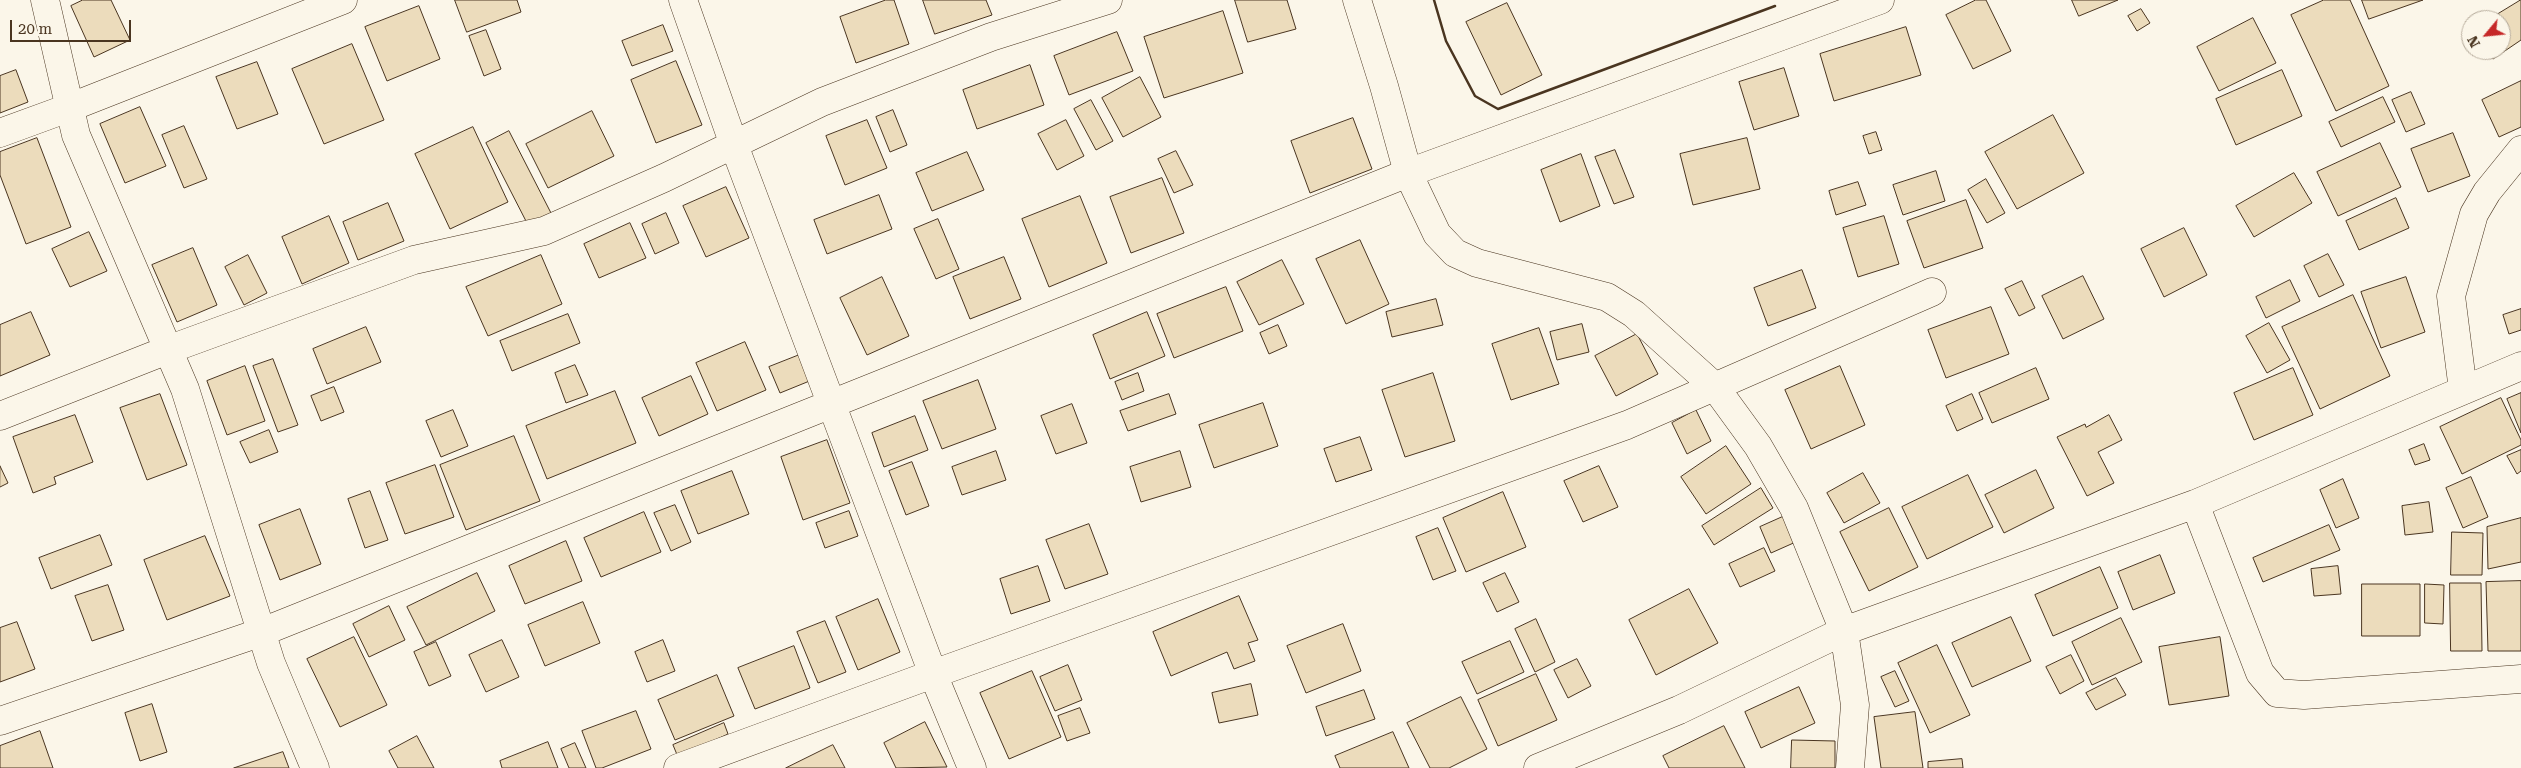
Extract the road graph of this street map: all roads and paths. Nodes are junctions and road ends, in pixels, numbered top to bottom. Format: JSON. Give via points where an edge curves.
{"nodes":[{"id":1,"x":45,"y":0,"type":"edge"},
{"id":2,"x":343,"y":0,"type":"edge"},
{"id":3,"x":683,"y":0,"type":"edge"},
{"id":4,"x":1108,"y":0,"type":"edge"},
{"id":5,"x":1357,"y":0,"type":"edge"},
{"id":6,"x":1880,"y":0,"type":"edge"},
{"id":7,"x":71,"y":108,"type":"junction"},
{"id":8,"x":0,"y":133,"type":"edge"},
{"id":9,"x":734,"y":145,"type":"junction"},
{"id":10,"x":2521,"y":150,"type":"edge"},
{"id":11,"x":1408,"y":173,"type":"junction"},
{"id":12,"x":1932,"y":292,"type":"dead end"},
{"id":13,"x":170,"y":349,"type":"junction"},
{"id":14,"x":2521,"y":366,"type":"edge"},
{"id":15,"x":1714,"y":387,"type":"junction"},
{"id":16,"x":2463,"y":390,"type":"junction"},
{"id":17,"x":832,"y":405,"type":"junction"},
{"id":18,"x":0,"y":416,"type":"edge"},
{"id":19,"x":2195,"y":504,"type":"junction"},
{"id":20,"x":1844,"y":631,"type":"junction"},
{"id":21,"x":262,"y":632,"type":"junction"},
{"id":22,"x":933,"y":674,"type":"junction"},
{"id":23,"x":2521,"y":679,"type":"edge"},
{"id":24,"x":0,"y":721,"type":"edge"},
{"id":25,"x":315,"y":768,"type":"edge"},
{"id":26,"x":678,"y":768,"type":"edge"},
{"id":27,"x":972,"y":768,"type":"edge"},
{"id":28,"x":1538,"y":768,"type":"edge"},
{"id":29,"x":1850,"y":768,"type":"edge"}],
"edges":[{"from":1,"to":7,"type":"street"},
{"from":2,"to":7,"type":"street"},
{"from":3,"to":9,"type":"street"},
{"from":4,"to":9,"type":"street","via":[[991,37],[831,98]]},
{"from":5,"to":11,"type":"street"},
{"from":6,"to":11,"type":"street"},
{"from":7,"to":8,"type":"street"},
{"from":7,"to":13,"type":"street","via":[[76,135]]},
{"from":9,"to":13,"type":"street","via":[[544,231],[414,260]]},
{"from":9,"to":17,"type":"street"},
{"from":10,"to":16,"type":"street","via":[[2486,192],[2474,214],[2452,296]]},
{"from":11,"to":15,"type":"street","via":[[1437,234],[1455,253],[1477,263],[1607,297],[1634,314]]},
{"from":11,"to":17,"type":"street"},
{"from":12,"to":15,"type":"street"},
{"from":13,"to":18,"type":"street"},
{"from":13,"to":21,"type":"street"},
{"from":14,"to":16,"type":"street"},
{"from":15,"to":20,"type":"street","via":[[1758,446],[1794,508]]},
{"from":15,"to":22,"type":"street","via":[[1626,425]]},
{"from":16,"to":19,"type":"street"},
{"from":17,"to":21,"type":"street"},
{"from":17,"to":22,"type":"street"},
{"from":19,"to":20,"type":"street"},
{"from":19,"to":23,"type":"street","via":[[2260,673],[2277,693],[2304,695]]},
{"from":20,"to":28,"type":"street","via":[[1679,710]]},
{"from":20,"to":29,"type":"street","via":[[1855,705]]},
{"from":21,"to":24,"type":"street"},
{"from":21,"to":25,"type":"street","via":[[271,663]]},
{"from":22,"to":26,"type":"street"},
{"from":22,"to":27,"type":"street"}]}
